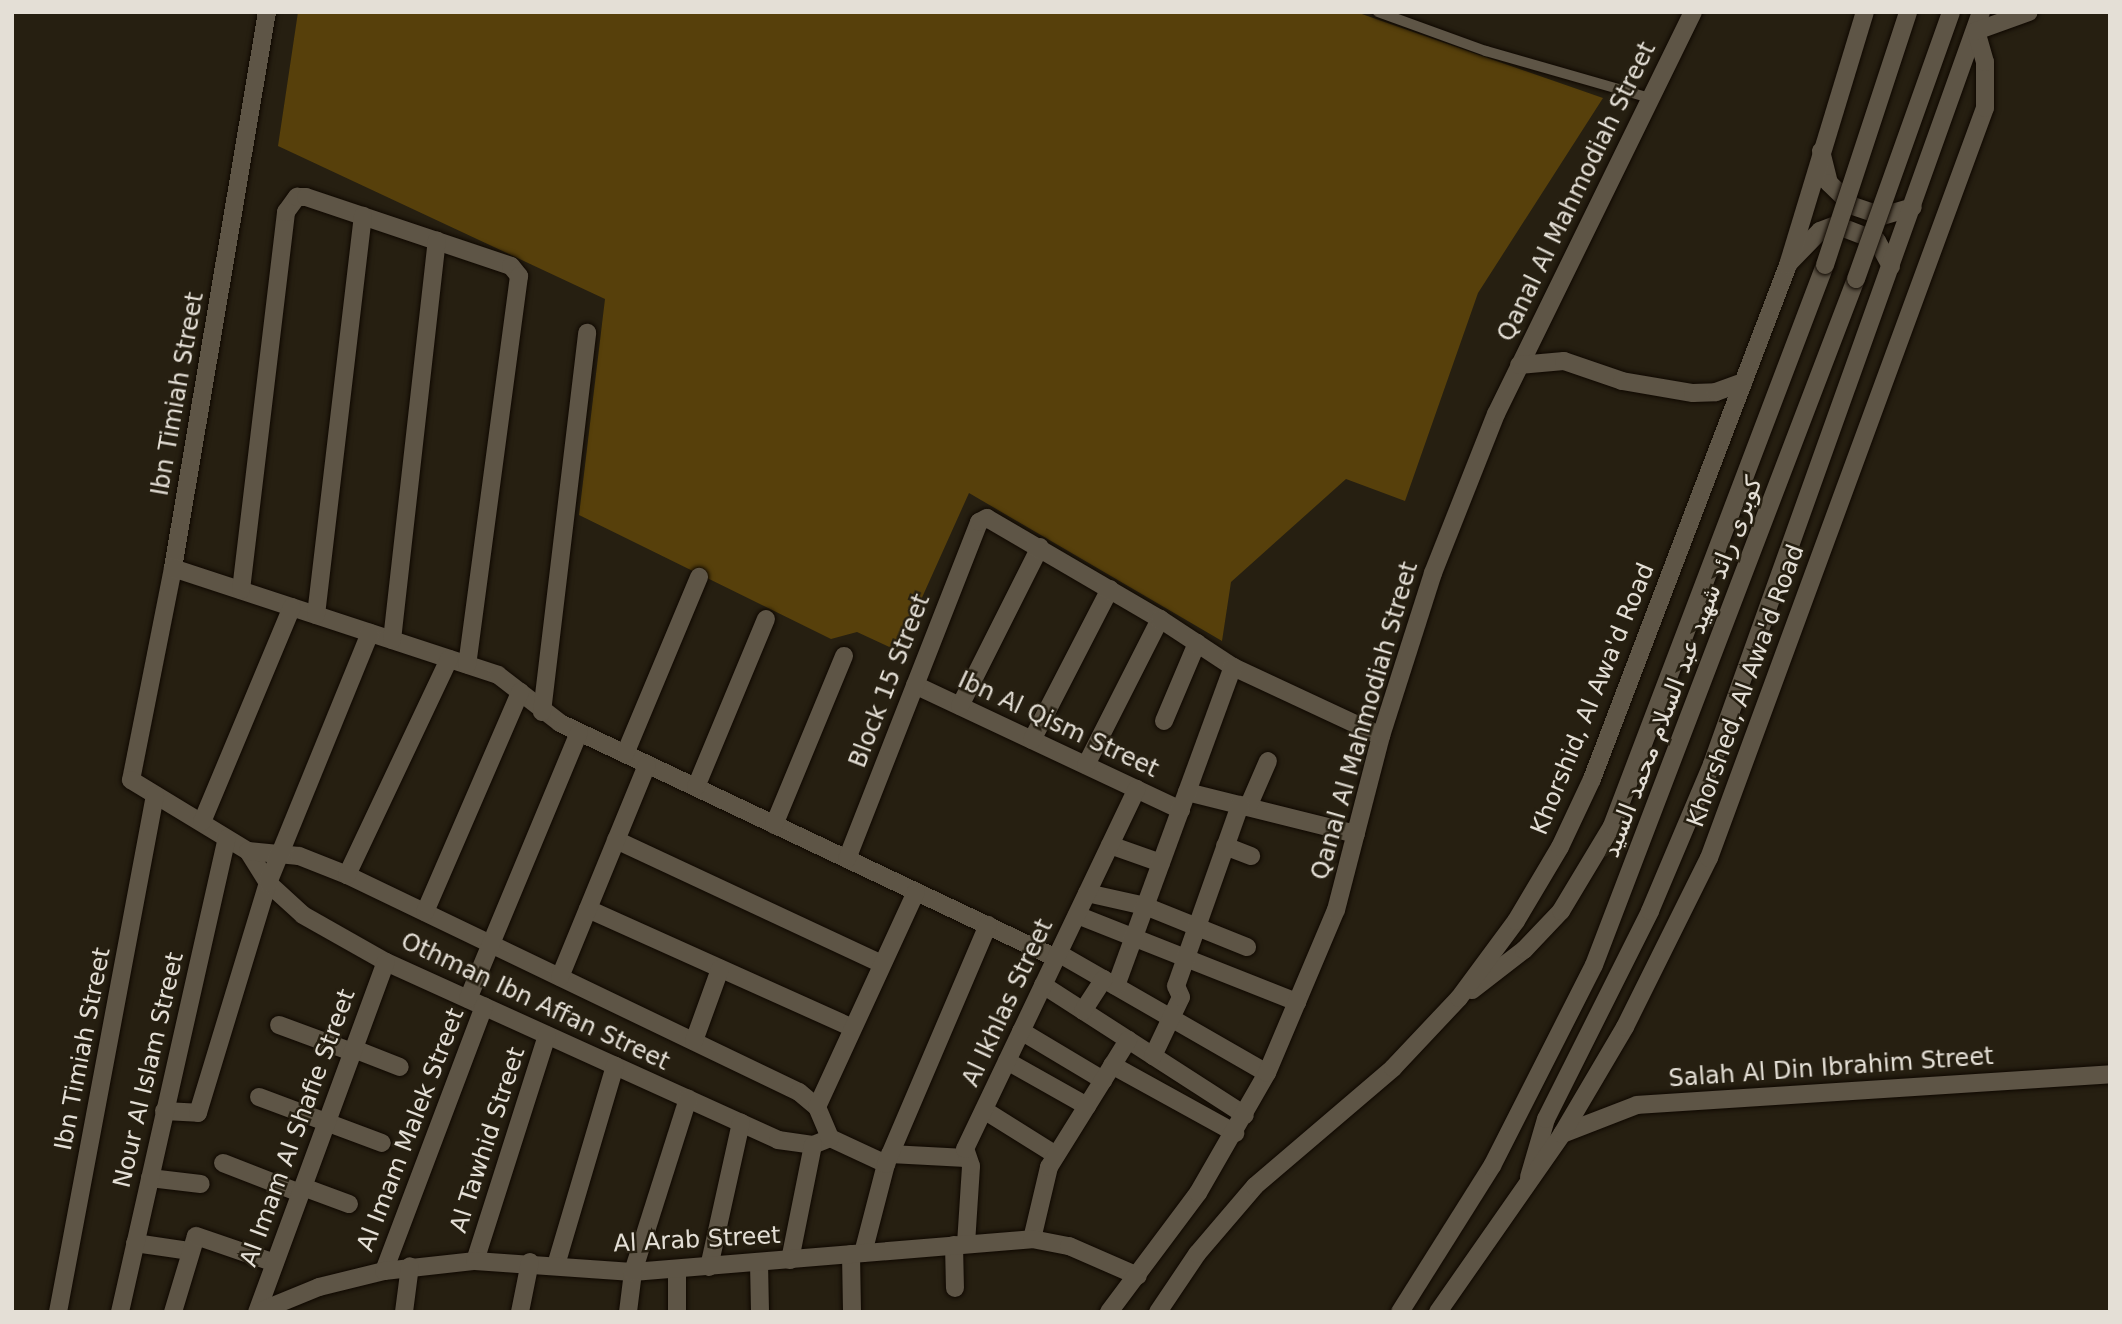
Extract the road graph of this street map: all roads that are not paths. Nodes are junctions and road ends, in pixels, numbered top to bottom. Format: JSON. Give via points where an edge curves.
{"nodes":[{"id":1,"x":267,"y":12,"type":"edge"},
{"id":2,"x":1378,"y":12,"type":"edge"},
{"id":3,"x":1693,"y":12,"type":"edge"},
{"id":4,"x":1865,"y":12,"type":"edge"},
{"id":5,"x":1909,"y":12,"type":"edge"},
{"id":6,"x":1951,"y":12,"type":"edge"},
{"id":7,"x":1981,"y":12,"type":"edge"},
{"id":8,"x":2029,"y":12,"type":"edge"},
{"id":9,"x":1976,"y":31,"type":"junction"},
{"id":10,"x":1650,"y":98,"type":"junction"},
{"id":11,"x":1821,"y":144,"type":"junction"},
{"id":12,"x":1913,"y":207,"type":"junction"},
{"id":13,"x":363,"y":216,"type":"junction"},
{"id":14,"x":437,"y":241,"type":"junction"},
{"id":15,"x":1788,"y":265,"type":"junction"},
{"id":16,"x":1891,"y":267,"type":"junction"},
{"id":17,"x":587,"y":333,"type":"dead end"},
{"id":18,"x":1519,"y":365,"type":"junction"},
{"id":19,"x":1743,"y":382,"type":"junction"},
{"id":20,"x":1040,"y":547,"type":"junction"},
{"id":21,"x":173,"y":568,"type":"junction"},
{"id":22,"x":699,"y":577,"type":"dead end"},
{"id":23,"x":1110,"y":589,"type":"junction"},
{"id":24,"x":241,"y":590,"type":"junction"},
{"id":25,"x":292,"y":607,"type":"junction"},
{"id":26,"x":316,"y":615,"type":"junction"},
{"id":27,"x":766,"y":619,"type":"dead end"},
{"id":28,"x":1160,"y":619,"type":"junction"},
{"id":29,"x":370,"y":633,"type":"junction"},
{"id":30,"x":392,"y":640,"type":"junction"},
{"id":31,"x":1197,"y":643,"type":"junction"},
{"id":32,"x":844,"y":656,"type":"dead end"},
{"id":33,"x":449,"y":659,"type":"junction"},
{"id":34,"x":467,"y":665,"type":"junction"},
{"id":35,"x":1233,"y":667,"type":"junction"},
{"id":36,"x":915,"y":685,"type":"junction"},
{"id":37,"x":520,"y":692,"type":"junction"},
{"id":38,"x":960,"y":706,"type":"junction"},
{"id":39,"x":542,"y":712,"type":"junction"},
{"id":40,"x":1164,"y":721,"type":"dead end"},
{"id":41,"x":579,"y":732,"type":"junction"},
{"id":42,"x":1381,"y":736,"type":"junction"},
{"id":43,"x":1032,"y":740,"type":"junction"},
{"id":44,"x":625,"y":754,"type":"junction"},
{"id":45,"x":1268,"y":761,"type":"dead end"},
{"id":46,"x":647,"y":765,"type":"junction"},
{"id":47,"x":1086,"y":765,"type":"junction"},
{"id":48,"x":132,"y":782,"type":"joint"},
{"id":49,"x":696,"y":787,"type":"junction"},
{"id":50,"x":1137,"y":789,"type":"junction"},
{"id":51,"x":1187,"y":792,"type":"junction"},
{"id":52,"x":155,"y":795,"type":"junction"},
{"id":53,"x":1244,"y":806,"type":"junction"},
{"id":54,"x":1181,"y":810,"type":"junction"},
{"id":55,"x":201,"y":822,"type":"junction"},
{"id":56,"x":774,"y":825,"type":"junction"},
{"id":57,"x":1356,"y":834,"type":"junction"},
{"id":58,"x":228,"y":839,"type":"junction"},
{"id":59,"x":616,"y":840,"type":"junction"},
{"id":60,"x":1110,"y":845,"type":"junction"},
{"id":61,"x":1225,"y":846,"type":"junction"},
{"id":62,"x":248,"y":851,"type":"junction"},
{"id":63,"x":279,"y":853,"type":"junction"},
{"id":64,"x":1251,"y":856,"type":"dead end"},
{"id":65,"x":847,"y":859,"type":"junction"},
{"id":66,"x":1161,"y":863,"type":"junction"},
{"id":67,"x":347,"y":874,"type":"junction"},
{"id":68,"x":268,"y":883,"type":"junction"},
{"id":69,"x":916,"y":892,"type":"junction"},
{"id":70,"x":1087,"y":893,"type":"junction"},
{"id":71,"x":1145,"y":906,"type":"junction"},
{"id":72,"x":588,"y":909,"type":"junction"},
{"id":73,"x":425,"y":912,"type":"junction"},
{"id":74,"x":1077,"y":915,"type":"junction"},
{"id":75,"x":988,"y":925,"type":"junction"},
{"id":76,"x":1197,"y":927,"type":"junction"},
{"id":77,"x":1134,"y":937,"type":"junction"},
{"id":78,"x":490,"y":944,"type":"junction"},
{"id":79,"x":1247,"y":947,"type":"dead end"},
{"id":80,"x":1057,"y":955,"type":"junction"},
{"id":81,"x":1186,"y":958,"type":"junction"},
{"id":82,"x":386,"y":961,"type":"junction"},
{"id":83,"x":882,"y":964,"type":"junction"},
{"id":84,"x":720,"y":969,"type":"junction"},
{"id":85,"x":560,"y":977,"type":"junction"},
{"id":86,"x":1110,"y":982,"type":"junction"},
{"id":87,"x":1043,"y":985,"type":"junction"},
{"id":88,"x":1459,"y":998,"type":"junction"},
{"id":89,"x":476,"y":1002,"type":"junction"},
{"id":90,"x":1297,"y":1002,"type":"junction"},
{"id":91,"x":1083,"y":1011,"type":"junction"},
{"id":92,"x":1171,"y":1018,"type":"junction"},
{"id":93,"x":278,"y":1025,"type":"dead end"},
{"id":94,"x":853,"y":1028,"type":"junction"},
{"id":95,"x":1021,"y":1031,"type":"junction"},
{"id":96,"x":547,"y":1035,"type":"junction"},
{"id":97,"x":1128,"y":1040,"type":"junction"},
{"id":98,"x":694,"y":1041,"type":"junction"},
{"id":99,"x":353,"y":1050,"type":"junction"},
{"id":100,"x":1153,"y":1056,"type":"junction"},
{"id":101,"x":1007,"y":1061,"type":"junction"},
{"id":102,"x":615,"y":1066,"type":"junction"},
{"id":103,"x":400,"y":1067,"type":"dead end"},
{"id":104,"x":1108,"y":1073,"type":"junction"},
{"id":105,"x":1267,"y":1073,"type":"junction"},
{"id":106,"x":2110,"y":1073,"type":"edge"},
{"id":107,"x":259,"y":1097,"type":"dead end"},
{"id":108,"x":688,"y":1099,"type":"junction"},
{"id":109,"x":1087,"y":1106,"type":"junction"},
{"id":110,"x":817,"y":1107,"type":"junction"},
{"id":111,"x":984,"y":1110,"type":"junction"},
{"id":112,"x":164,"y":1111,"type":"junction"},
{"id":113,"x":1245,"y":1115,"type":"junction"},
{"id":114,"x":327,"y":1122,"type":"junction"},
{"id":115,"x":741,"y":1123,"type":"junction"},
{"id":116,"x":1235,"y":1133,"type":"junction"},
{"id":117,"x":1562,"y":1135,"type":"junction"},
{"id":118,"x":830,"y":1138,"type":"junction"},
{"id":119,"x":382,"y":1143,"type":"dead end"},
{"id":120,"x":813,"y":1145,"type":"junction"},
{"id":121,"x":1056,"y":1155,"type":"junction"},
{"id":122,"x":966,"y":1158,"type":"junction"},
{"id":123,"x":888,"y":1159,"type":"junction"},
{"id":124,"x":223,"y":1163,"type":"dead end"},
{"id":125,"x":150,"y":1178,"type":"junction"},
{"id":126,"x":201,"y":1184,"type":"dead end"},
{"id":127,"x":1527,"y":1187,"type":"junction"},
{"id":128,"x":302,"y":1190,"type":"junction"},
{"id":129,"x":349,"y":1204,"type":"dead end"},
{"id":130,"x":1032,"y":1238,"type":"junction"},
{"id":131,"x":135,"y":1244,"type":"junction"},
{"id":132,"x":960,"y":1245,"type":"junction"},
{"id":133,"x":190,"y":1251,"type":"junction"},
{"id":134,"x":857,"y":1253,"type":"junction"},
{"id":135,"x":790,"y":1260,"type":"junction"},
{"id":136,"x":475,"y":1261,"type":"junction"},
{"id":137,"x":275,"y":1262,"type":"junction"},
{"id":138,"x":530,"y":1262,"type":"junction"},
{"id":139,"x":759,"y":1263,"type":"junction"},
{"id":140,"x":556,"y":1265,"type":"junction"},
{"id":141,"x":410,"y":1266,"type":"junction"},
{"id":142,"x":709,"y":1267,"type":"junction"},
{"id":143,"x":677,"y":1270,"type":"junction"},
{"id":144,"x":384,"y":1271,"type":"junction"},
{"id":145,"x":633,"y":1272,"type":"junction"},
{"id":146,"x":1138,"y":1276,"type":"junction"},
{"id":147,"x":955,"y":1288,"type":"dead end"},
{"id":148,"x":58,"y":1312,"type":"edge"},
{"id":149,"x":120,"y":1312,"type":"edge"},
{"id":150,"x":173,"y":1312,"type":"edge"},
{"id":151,"x":257,"y":1312,"type":"edge"},
{"id":152,"x":404,"y":1312,"type":"edge"},
{"id":153,"x":520,"y":1312,"type":"edge"},
{"id":154,"x":628,"y":1312,"type":"edge"},
{"id":155,"x":677,"y":1312,"type":"edge"},
{"id":156,"x":760,"y":1312,"type":"edge"},
{"id":157,"x":852,"y":1312,"type":"edge"},
{"id":158,"x":1109,"y":1312,"type":"edge"},
{"id":159,"x":1158,"y":1312,"type":"edge"},
{"id":160,"x":1400,"y":1312,"type":"edge"},
{"id":161,"x":1438,"y":1312,"type":"edge"}],
"edges":[{"from":1,"to":21,"type":"street","name":"Ibn Timiah Street"},
{"from":2,"to":10,"type":"lane","via":[[1486,51]]},
{"from":3,"to":10,"type":"street","name":"Qanal Al Mahmodiah Street"},
{"from":4,"to":11,"type":"street"},
{"from":5,"to":88,"type":"street","name":"كوبرى رائد شهيد عبد السلام محمد السيد","bridge":true,"via":[[1825,265],[1597,856],[1543,931],[1504,968]]},
{"from":6,"to":160,"type":"street","name":"كوبرى رائد شهيد عبد السلام محمد السيد","bridge":true,"via":[[1856,279],[1594,965],[1492,1166]]},
{"from":7,"to":9,"type":"street"},
{"from":8,"to":9,"type":"street"},
{"from":9,"to":12,"type":"street"},
{"from":9,"to":117,"type":"street","name":"Khorshed, Al Awa'd Road","via":[[1985,62],[1985,108],[1709,858],[1625,1027]]},
{"from":10,"to":18,"type":"street","name":"Qanal Al Mahmodiah Street"},
{"from":11,"to":12,"type":"street","via":[[1829,183],[1853,206],[1882,216]]},
{"from":11,"to":15,"type":"street"},
{"from":12,"to":16,"type":"street"},
{"from":13,"to":14,"type":"street"},
{"from":13,"to":24,"type":"street","via":[[306,197],[297,197],[286,212]]},
{"from":13,"to":26,"type":"street"},
{"from":14,"to":30,"type":"street"},
{"from":14,"to":34,"type":"street","via":[[511,266],[519,276]]},
{"from":15,"to":16,"type":"street","via":[[1820,231],[1836,225],[1877,241]]},
{"from":15,"to":19,"type":"street","name":"Khorshid, Al Awa'd Road"},
{"from":16,"to":127,"type":"street","via":[[1712,764],[1650,911],[1546,1119]]},
{"from":17,"to":39,"type":"street"},
{"from":18,"to":19,"type":"street","via":[[1564,361],[1622,381],[1693,393],[1716,392]]},
{"from":18,"to":42,"type":"street","name":"Qanal Al Mahmodiah Street","via":[[1433,573]]},
{"from":19,"to":88,"type":"street","name":"Khorshid, Al Awa'd Road","via":[[1577,814],[1516,921]]},
{"from":20,"to":23,"type":"street"},
{"from":20,"to":36,"type":"street","name":"Block 15 Street","via":[[991,519],[979,522]]},
{"from":20,"to":38,"type":"street"},
{"from":21,"to":24,"type":"street"},
{"from":21,"to":48,"type":"street","name":"Ibn Timiah Street"},
{"from":22,"to":44,"type":"street"},
{"from":23,"to":28,"type":"street"},
{"from":23,"to":43,"type":"street"},
{"from":24,"to":25,"type":"street"},
{"from":25,"to":26,"type":"street"},
{"from":25,"to":55,"type":"street"},
{"from":26,"to":29,"type":"street"},
{"from":27,"to":49,"type":"street"},
{"from":28,"to":31,"type":"street"},
{"from":28,"to":47,"type":"street"},
{"from":29,"to":30,"type":"street"},
{"from":29,"to":63,"type":"street"},
{"from":30,"to":33,"type":"street"},
{"from":31,"to":35,"type":"street"},
{"from":31,"to":40,"type":"street"},
{"from":32,"to":56,"type":"street"},
{"from":33,"to":34,"type":"street"},
{"from":33,"to":67,"type":"street"},
{"from":34,"to":37,"type":"street","via":[[498,675]]},
{"from":35,"to":42,"type":"street"},
{"from":35,"to":51,"type":"street"},
{"from":36,"to":38,"type":"street","name":"Ibn Al Qism Street"},
{"from":36,"to":65,"type":"street","name":"Block 15 Street"},
{"from":37,"to":39,"type":"street"},
{"from":37,"to":73,"type":"street"},
{"from":38,"to":43,"type":"street","name":"Ibn Al Qism Street"},
{"from":39,"to":41,"type":"street"},
{"from":41,"to":44,"type":"street"},
{"from":41,"to":78,"type":"street","name":"Al Imam Malek Street"},
{"from":42,"to":57,"type":"street","name":"Qanal Al Mahmodiah Street"},
{"from":43,"to":47,"type":"street","name":"Ibn Al Qism Street"},
{"from":44,"to":46,"type":"street"},
{"from":45,"to":53,"type":"street"},
{"from":46,"to":49,"type":"street"},
{"from":46,"to":59,"type":"street"},
{"from":47,"to":50,"type":"street","name":"Ibn Al Qism Street"},
{"from":48,"to":52,"type":"street","name":"Othman Ibn Affan Street"},
{"from":49,"to":56,"type":"street"},
{"from":50,"to":54,"type":"street","name":"Ibn Al Qism Street"},
{"from":50,"to":60,"type":"street","name":"Al Ikhlas Street"},
{"from":51,"to":53,"type":"street"},
{"from":51,"to":54,"type":"street"},
{"from":52,"to":55,"type":"street","name":"Othman Ibn Affan Street"},
{"from":52,"to":148,"type":"street","name":"Ibn Timiah Street"},
{"from":53,"to":57,"type":"street"},
{"from":53,"to":61,"type":"street"},
{"from":54,"to":66,"type":"street"},
{"from":55,"to":58,"type":"street","name":"Othman Ibn Affan Street"},
{"from":56,"to":65,"type":"street"},
{"from":57,"to":90,"type":"street","name":"Qanal Al Mahmodiah Street","via":[[1336,910]]},
{"from":58,"to":62,"type":"street","name":"Othman Ibn Affan Street"},
{"from":58,"to":112,"type":"street","name":"Nour Al Islam Street"},
{"from":59,"to":72,"type":"street"},
{"from":59,"to":83,"type":"street"},
{"from":60,"to":66,"type":"street"},
{"from":60,"to":70,"type":"street","name":"Al Ikhlas Street"},
{"from":61,"to":64,"type":"street"},
{"from":61,"to":76,"type":"street"},
{"from":62,"to":63,"type":"street","name":"Othman Ibn Affan Street"},
{"from":62,"to":68,"type":"street","name":"Othman Ibn Affan Street"},
{"from":63,"to":67,"type":"street","name":"Othman Ibn Affan Street"},
{"from":63,"to":68,"type":"street"},
{"from":65,"to":69,"type":"street"},
{"from":66,"to":71,"type":"street"},
{"from":67,"to":73,"type":"street","name":"Othman Ibn Affan Street"},
{"from":68,"to":82,"type":"street","name":"Othman Ibn Affan Street","via":[[303,915]]},
{"from":68,"to":112,"type":"street","via":[[198,1113]]},
{"from":69,"to":75,"type":"street"},
{"from":69,"to":83,"type":"street"},
{"from":70,"to":71,"type":"street"},
{"from":70,"to":74,"type":"street","name":"Al Ikhlas Street"},
{"from":71,"to":76,"type":"street"},
{"from":71,"to":77,"type":"street"},
{"from":72,"to":84,"type":"street"},
{"from":72,"to":85,"type":"street"},
{"from":73,"to":78,"type":"street","name":"Othman Ibn Affan Street"},
{"from":74,"to":77,"type":"street"},
{"from":74,"to":80,"type":"street","name":"Al Ikhlas Street"},
{"from":75,"to":80,"type":"street"},
{"from":75,"to":123,"type":"street"},
{"from":76,"to":79,"type":"street"},
{"from":76,"to":81,"type":"street"},
{"from":77,"to":81,"type":"street"},
{"from":77,"to":86,"type":"street"},
{"from":78,"to":85,"type":"street","name":"Othman Ibn Affan Street"},
{"from":78,"to":89,"type":"street","name":"Al Imam Malek Street"},
{"from":80,"to":86,"type":"street"},
{"from":80,"to":87,"type":"street","name":"Al Ikhlas Street"},
{"from":81,"to":90,"type":"street"},
{"from":81,"to":92,"type":"street","via":[[1176,986],[1181,997]]},
{"from":82,"to":89,"type":"street","name":"Othman Ibn Affan Street"},
{"from":82,"to":99,"type":"street","name":"Al Imam Al Shafie Street"},
{"from":83,"to":94,"type":"street"},
{"from":84,"to":94,"type":"street"},
{"from":84,"to":98,"type":"street"},
{"from":85,"to":98,"type":"street","name":"Othman Ibn Affan Street"},
{"from":86,"to":91,"type":"street"},
{"from":86,"to":92,"type":"street"},
{"from":87,"to":91,"type":"street"},
{"from":87,"to":95,"type":"street","name":"Al Ikhlas Street"},
{"from":88,"to":159,"type":"street","name":"Khorshid, Al Awa'd Road","via":[[1393,1068],[1255,1186],[1197,1254]]},
{"from":89,"to":96,"type":"street","name":"Othman Ibn Affan Street"},
{"from":89,"to":144,"type":"street","name":"Al Imam Malek Street"},
{"from":90,"to":105,"type":"street","name":"Qanal Al Mahmodiah Street"},
{"from":91,"to":97,"type":"street"},
{"from":92,"to":100,"type":"street"},
{"from":92,"to":105,"type":"street"},
{"from":93,"to":99,"type":"street"},
{"from":94,"to":110,"type":"street"},
{"from":95,"to":101,"type":"street","name":"Al Ikhlas Street"},
{"from":95,"to":104,"type":"street"},
{"from":96,"to":102,"type":"street","name":"Othman Ibn Affan Street"},
{"from":96,"to":136,"type":"street","name":"Al Tawhid Street"},
{"from":97,"to":100,"type":"street"},
{"from":97,"to":104,"type":"street"},
{"from":98,"to":110,"type":"street","name":"Othman Ibn Affan Street","via":[[799,1092]]},
{"from":99,"to":103,"type":"street"},
{"from":99,"to":114,"type":"street","name":"Al Imam Al Shafie Street"},
{"from":100,"to":113,"type":"street"},
{"from":101,"to":109,"type":"street"},
{"from":101,"to":111,"type":"street","name":"Al Ikhlas Street"},
{"from":102,"to":108,"type":"street","name":"Othman Ibn Affan Street"},
{"from":102,"to":140,"type":"street"},
{"from":104,"to":109,"type":"street"},
{"from":104,"to":116,"type":"street"},
{"from":105,"to":113,"type":"street","name":"Qanal Al Mahmodiah Street"},
{"from":106,"to":117,"type":"street","name":"Salah Al Din Ibrahim Street","via":[[1637,1105]]},
{"from":107,"to":114,"type":"street"},
{"from":108,"to":115,"type":"street","name":"Othman Ibn Affan Street"},
{"from":108,"to":145,"type":"street"},
{"from":109,"to":121,"type":"street"},
{"from":110,"to":118,"type":"street"},
{"from":111,"to":121,"type":"street"},
{"from":111,"to":122,"type":"street","name":"Al Ikhlas Street","via":[[965,1149]]},
{"from":112,"to":125,"type":"street","name":"Nour Al Islam Street"},
{"from":113,"to":116,"type":"street","name":"Qanal Al Mahmodiah Street"},
{"from":114,"to":119,"type":"street"},
{"from":114,"to":128,"type":"street","name":"Al Imam Al Shafie Street"},
{"from":115,"to":120,"type":"street","name":"Othman Ibn Affan Street","via":[[795,1145]]},
{"from":115,"to":142,"type":"street"},
{"from":116,"to":146,"type":"street","name":"Qanal Al Mahmodiah Street"},
{"from":117,"to":127,"type":"street","name":"Khorshed, Al Awa'd Road"},
{"from":118,"to":120,"type":"street"},
{"from":118,"to":123,"type":"street"},
{"from":120,"to":135,"type":"street"},
{"from":121,"to":130,"type":"street","via":[[1044,1180]]},
{"from":122,"to":123,"type":"street"},
{"from":122,"to":132,"type":"street","name":"Al Ikhlas Street","via":[[971,1166]]},
{"from":123,"to":134,"type":"street"},
{"from":124,"to":128,"type":"street"},
{"from":125,"to":126,"type":"street"},
{"from":125,"to":131,"type":"street","name":"Nour Al Islam Street"},
{"from":127,"to":161,"type":"street","name":"Khorshed, Al Awa'd Road"},
{"from":128,"to":129,"type":"street"},
{"from":128,"to":137,"type":"street","name":"Al Imam Al Shafie Street"},
{"from":130,"to":132,"type":"street","name":"Al Arab Street"},
{"from":130,"to":146,"type":"street","name":"Al Arab Street","via":[[1069,1246]]},
{"from":131,"to":133,"type":"street"},
{"from":131,"to":149,"type":"street","name":"Nour Al Islam Street"},
{"from":132,"to":134,"type":"street","name":"Al Arab Street"},
{"from":132,"to":147,"type":"street","name":"Al Ikhlas Street"},
{"from":133,"to":137,"type":"street","via":[[199,1236]]},
{"from":133,"to":150,"type":"street"},
{"from":134,"to":135,"type":"street","name":"Al Arab Street"},
{"from":134,"to":157,"type":"street"},
{"from":135,"to":139,"type":"street","name":"Al Arab Street"},
{"from":136,"to":138,"type":"street","name":"Al Arab Street"},
{"from":136,"to":141,"type":"street","name":"Al Arab Street"},
{"from":137,"to":151,"type":"street","name":"Al Imam Al Shafie Street"},
{"from":138,"to":140,"type":"street","name":"Al Arab Street"},
{"from":138,"to":153,"type":"street"},
{"from":139,"to":142,"type":"street","name":"Al Arab Street"},
{"from":139,"to":156,"type":"street"},
{"from":140,"to":145,"type":"street","name":"Al Arab Street"},
{"from":141,"to":144,"type":"street","name":"Al Arab Street"},
{"from":141,"to":152,"type":"street"},
{"from":142,"to":143,"type":"street","name":"Al Arab Street"},
{"from":143,"to":145,"type":"street","name":"Al Arab Street"},
{"from":143,"to":155,"type":"street"},
{"from":144,"to":151,"type":"street","name":"Al Arab Street","via":[[319,1287]]},
{"from":145,"to":154,"type":"street"},
{"from":146,"to":158,"type":"street","name":"Qanal Al Mahmodiah Street"}]}
